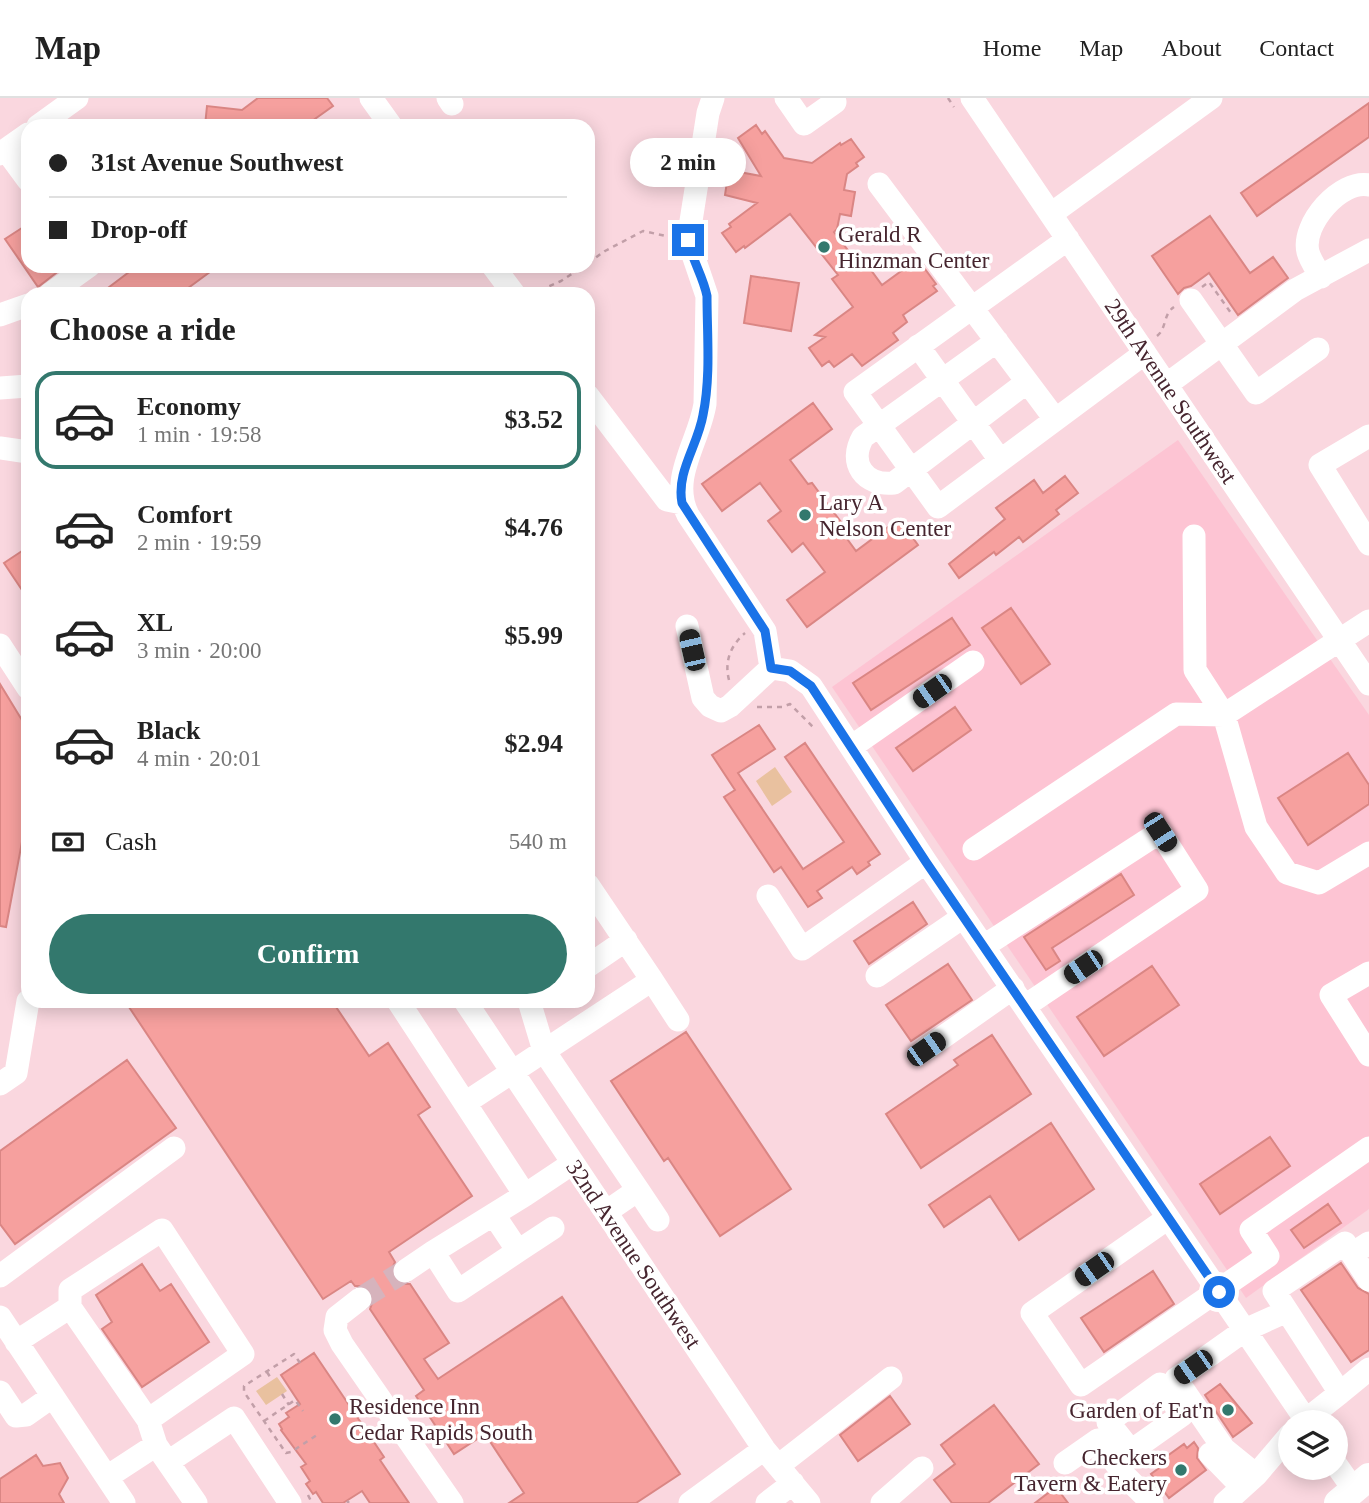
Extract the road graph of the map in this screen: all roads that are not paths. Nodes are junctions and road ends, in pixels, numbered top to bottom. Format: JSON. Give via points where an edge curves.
{"nodes":[{"id":1,"x":76,"y":98,"type":"edge"},
{"id":2,"x":371,"y":98,"type":"edge"},
{"id":3,"x":713,"y":98,"type":"edge"},
{"id":4,"x":832,"y":98,"type":"edge"},
{"id":5,"x":972,"y":98,"type":"edge"},
{"id":6,"x":1211,"y":98,"type":"edge"},
{"id":7,"x":788,"y":99,"type":"edge"},
{"id":8,"x":48,"y":119,"type":"edge"},
{"id":9,"x":386,"y":119,"type":"edge"},
{"id":10,"x":21,"y":139,"type":"edge"},
{"id":11,"x":3,"y":152,"type":"edge"},
{"id":12,"x":21,"y":172,"type":"edge"},
{"id":13,"x":879,"y":184,"type":"dead end"},
{"id":14,"x":1369,"y":185,"type":"edge"},
{"id":15,"x":1051,"y":214,"type":"junction"},
{"id":16,"x":1068,"y":239,"type":"junction"},
{"id":17,"x":1369,"y":250,"type":"edge"},
{"id":18,"x":79,"y":273,"type":"edge"},
{"id":19,"x":1321,"y":277,"type":"junction"},
{"id":20,"x":60,"y":287,"type":"edge"},
{"id":21,"x":1191,"y":300,"type":"dead end"},
{"id":22,"x":21,"y":308,"type":"edge"},
{"id":23,"x":972,"y":308,"type":"junction"},
{"id":24,"x":0,"y":315,"type":"edge"},
{"id":25,"x":997,"y":341,"type":"junction"},
{"id":26,"x":1222,"y":344,"type":"junction"},
{"id":27,"x":918,"y":346,"type":"junction"},
{"id":28,"x":1318,"y":349,"type":"dead end"},
{"id":29,"x":1145,"y":353,"type":"junction"},
{"id":30,"x":943,"y":382,"type":"junction"},
{"id":31,"x":1027,"y":382,"type":"junction"},
{"id":32,"x":1166,"y":384,"type":"junction"},
{"id":33,"x":595,"y":405,"type":"edge"},
{"id":34,"x":1055,"y":419,"type":"junction"},
{"id":35,"x":973,"y":424,"type":"junction"},
{"id":36,"x":879,"y":426,"type":"junction"},
{"id":37,"x":1369,"y":436,"type":"edge"},
{"id":38,"x":0,"y":448,"type":"edge"},
{"id":39,"x":21,"y":451,"type":"edge"},
{"id":40,"x":1000,"y":460,"type":"junction"},
{"id":41,"x":911,"y":470,"type":"junction"},
{"id":42,"x":682,"y":503,"type":"junction"},
{"id":43,"x":1194,"y":536,"type":"dead end"},
{"id":44,"x":1369,"y":544,"type":"edge"},
{"id":45,"x":1369,"y":621,"type":"edge"},
{"id":46,"x":687,"y":626,"type":"dead end"},
{"id":47,"x":1340,"y":640,"type":"junction"},
{"id":48,"x":0,"y":645,"type":"edge"},
{"id":49,"x":973,"y":662,"type":"dead end"},
{"id":50,"x":771,"y":668,"type":"junction"},
{"id":51,"x":21,"y":677,"type":"edge"},
{"id":52,"x":1369,"y":684,"type":"edge"},
{"id":53,"x":1224,"y":715,"type":"junction"},
{"id":54,"x":851,"y":747,"type":"junction"},
{"id":55,"x":974,"y":849,"type":"dead end"},
{"id":56,"x":1369,"y":853,"type":"edge"},
{"id":57,"x":926,"y":862,"type":"junction"},
{"id":58,"x":768,"y":896,"type":"dead end"},
{"id":59,"x":595,"y":909,"type":"edge"},
{"id":60,"x":963,"y":917,"type":"junction"},
{"id":61,"x":625,"y":940,"type":"junction"},
{"id":62,"x":984,"y":946,"type":"junction"},
{"id":63,"x":595,"y":962,"type":"edge"},
{"id":64,"x":1369,"y":973,"type":"edge"},
{"id":65,"x":877,"y":976,"type":"dead end"},
{"id":66,"x":652,"y":980,"type":"junction"},
{"id":67,"x":1019,"y":997,"type":"junction"},
{"id":68,"x":27,"y":1008,"type":"edge"},
{"id":69,"x":403,"y":1008,"type":"edge"},
{"id":70,"x":470,"y":1008,"type":"edge"},
{"id":71,"x":534,"y":1008,"type":"edge"},
{"id":72,"x":678,"y":1020,"type":"dead end"},
{"id":73,"x":926,"y":1049,"type":"dead end"},
{"id":74,"x":544,"y":1051,"type":"junction"},
{"id":75,"x":1369,"y":1055,"type":"edge"},
{"id":76,"x":512,"y":1072,"type":"junction"},
{"id":77,"x":0,"y":1084,"type":"edge"},
{"id":78,"x":465,"y":1103,"type":"junction"},
{"id":79,"x":174,"y":1148,"type":"dead end"},
{"id":80,"x":1369,"y":1148,"type":"edge"},
{"id":81,"x":573,"y":1163,"type":"junction"},
{"id":82,"x":638,"y":1190,"type":"junction"},
{"id":83,"x":525,"y":1195,"type":"junction"},
{"id":84,"x":606,"y":1212,"type":"junction"},
{"id":85,"x":494,"y":1215,"type":"junction"},
{"id":86,"x":1168,"y":1218,"type":"junction"},
{"id":87,"x":658,"y":1220,"type":"dead end"},
{"id":88,"x":553,"y":1228,"type":"dead end"},
{"id":89,"x":1360,"y":1249,"type":"edge"},
{"id":90,"x":518,"y":1251,"type":"junction"},
{"id":91,"x":433,"y":1252,"type":"junction"},
{"id":92,"x":405,"y":1270,"type":"tunnel mouth"},
{"id":93,"x":0,"y":1276,"type":"edge"},
{"id":94,"x":1369,"y":1279,"type":"edge"},
{"id":95,"x":1219,"y":1292,"type":"junction"},
{"id":96,"x":359,"y":1298,"type":"tunnel mouth"},
{"id":97,"x":70,"y":1307,"type":"junction"},
{"id":98,"x":1287,"y":1311,"type":"junction"},
{"id":99,"x":0,"y":1317,"type":"edge"},
{"id":100,"x":1245,"y":1330,"type":"junction"},
{"id":101,"x":16,"y":1342,"type":"junction"},
{"id":102,"x":1369,"y":1369,"type":"edge"},
{"id":103,"x":891,"y":1378,"type":"dead end"},
{"id":104,"x":0,"y":1391,"type":"edge"},
{"id":105,"x":1340,"y":1393,"type":"junction"},
{"id":106,"x":53,"y":1396,"type":"junction"},
{"id":107,"x":1292,"y":1410,"type":"edge"},
{"id":108,"x":1319,"y":1410,"type":"edge"},
{"id":109,"x":1182,"y":1415,"type":"dead end"},
{"id":110,"x":148,"y":1420,"type":"junction"},
{"id":111,"x":8,"y":1422,"type":"edge"},
{"id":112,"x":1278,"y":1450,"type":"edge"},
{"id":113,"x":162,"y":1454,"type":"junction"},
{"id":114,"x":1065,"y":1463,"type":"dead end"},
{"id":115,"x":778,"y":1466,"type":"junction"},
{"id":116,"x":922,"y":1468,"type":"dead end"},
{"id":117,"x":107,"y":1478,"type":"junction"},
{"id":118,"x":1249,"y":1481,"type":"junction"},
{"id":119,"x":896,"y":1498,"type":"edge"},
{"id":120,"x":121,"y":1502,"type":"edge"},
{"id":121,"x":196,"y":1503,"type":"edge"},
{"id":122,"x":290,"y":1503,"type":"edge"},
{"id":123,"x":452,"y":1503,"type":"edge"},
{"id":124,"x":690,"y":1503,"type":"edge"},
{"id":125,"x":767,"y":1503,"type":"edge"},
{"id":126,"x":810,"y":1503,"type":"edge"},
{"id":127,"x":1152,"y":1503,"type":"edge"},
{"id":128,"x":1225,"y":1503,"type":"edge"}],
"edges":[{"from":1,"to":8,"type":"street"},
{"from":2,"to":9,"type":"street"},
{"from":3,"to":42,"type":"street","via":[[688,240],[707,296],[707,380],[703,418],[681,484]]},
{"from":4,"to":7,"type":"street","via":[[835,102],[804,124]]},
{"from":5,"to":15,"type":"street","name":"29th Avenue Southwest"},
{"from":6,"to":15,"type":"street"},
{"from":10,"to":11,"type":"street"},
{"from":11,"to":12,"type":"street"},
{"from":13,"to":23,"type":"street"},
{"from":14,"to":19,"type":"street","via":[[1350,188],[1327,202],[1313,221],[1307,236],[1308,252]]},
{"from":15,"to":16,"type":"street","name":"29th Avenue Southwest"},
{"from":16,"to":23,"type":"street"},
{"from":16,"to":29,"type":"street","name":"29th Avenue Southwest"},
{"from":17,"to":19,"type":"street"},
{"from":18,"to":20,"type":"street"},
{"from":19,"to":26,"type":"street","via":[[1295,290]]},
{"from":21,"to":26,"type":"street"},
{"from":22,"to":24,"type":"street"},
{"from":23,"to":25,"type":"street"},
{"from":23,"to":27,"type":"street"},
{"from":25,"to":30,"type":"street"},
{"from":25,"to":31,"type":"street"},
{"from":26,"to":28,"type":"street","via":[[1256,393]]},
{"from":26,"to":32,"type":"street"},
{"from":27,"to":30,"type":"street"},
{"from":27,"to":36,"type":"street","via":[[855,392]]},
{"from":29,"to":32,"type":"street","name":"29th Avenue Southwest"},
{"from":29,"to":34,"type":"street"},
{"from":30,"to":35,"type":"street"},
{"from":30,"to":36,"type":"street"},
{"from":31,"to":34,"type":"street"},
{"from":31,"to":35,"type":"street"},
{"from":32,"to":47,"type":"street","name":"29th Avenue Southwest"},
{"from":33,"to":42,"type":"street","via":[[667,500]]},
{"from":34,"to":40,"type":"street"},
{"from":35,"to":40,"type":"street"},
{"from":35,"to":41,"type":"street"},
{"from":36,"to":41,"type":"street"},
{"from":36,"to":41,"type":"street","via":[[859,444],[861,471],[884,484],[894,483]]},
{"from":37,"to":44,"type":"street","via":[[1320,464]]},
{"from":38,"to":39,"type":"street"},
{"from":40,"to":41,"type":"street","via":[[937,507]]},
{"from":42,"to":50,"type":"street","via":[[765,631]]},
{"from":43,"to":53,"type":"street","via":[[1195,670]]},
{"from":45,"to":47,"type":"street"},
{"from":46,"to":50,"type":"street","via":[[703,698],[710,706],[721,710]]},
{"from":47,"to":52,"type":"street","name":"29th Avenue Southwest"},
{"from":47,"to":53,"type":"street"},
{"from":48,"to":51,"type":"street"},
{"from":49,"to":54,"type":"street"},
{"from":50,"to":54,"type":"street","via":[[790,671],[811,686]]},
{"from":53,"to":55,"type":"street","via":[[1176,714]]},
{"from":53,"to":56,"type":"street","via":[[1256,827],[1287,873],[1319,884]]},
{"from":54,"to":57,"type":"street"},
{"from":57,"to":58,"type":"street","via":[[802,949]]},
{"from":57,"to":60,"type":"street"},
{"from":59,"to":61,"type":"street"},
{"from":60,"to":62,"type":"street"},
{"from":60,"to":65,"type":"street"},
{"from":61,"to":63,"type":"street"},
{"from":61,"to":66,"type":"street"},
{"from":62,"to":67,"type":"street"},
{"from":62,"to":67,"type":"street","via":[[1160,832],[1197,890]]},
{"from":64,"to":75,"type":"street","via":[[1331,995]]},
{"from":66,"to":72,"type":"street"},
{"from":66,"to":74,"type":"street"},
{"from":67,"to":73,"type":"street"},
{"from":67,"to":86,"type":"street"},
{"from":68,"to":77,"type":"street","via":[[16,1073]]},
{"from":69,"to":78,"type":"street"},
{"from":70,"to":76,"type":"street","name":"32nd Avenue Southwest"},
{"from":71,"to":74,"type":"street"},
{"from":74,"to":76,"type":"street"},
{"from":74,"to":82,"type":"street"},
{"from":76,"to":78,"type":"street"},
{"from":76,"to":81,"type":"street","name":"32nd Avenue Southwest"},
{"from":78,"to":83,"type":"street"},
{"from":79,"to":93,"type":"street"},
{"from":80,"to":95,"type":"street","via":[[1251,1230],[1268,1256]]},
{"from":81,"to":83,"type":"street"},
{"from":81,"to":84,"type":"street","name":"32nd Avenue Southwest"},
{"from":82,"to":84,"type":"street"},
{"from":82,"to":87,"type":"street"},
{"from":83,"to":85,"type":"street"},
{"from":84,"to":115,"type":"street","name":"32nd Avenue Southwest"},
{"from":85,"to":90,"type":"street"},
{"from":85,"to":91,"type":"street"},
{"from":86,"to":95,"type":"street"},
{"from":86,"to":95,"type":"street","via":[[1032,1313],[1081,1385]]},
{"from":88,"to":90,"type":"street"},
{"from":89,"to":94,"type":"street"},
{"from":89,"to":98,"type":"street","via":[[1345,1243],[1275,1291]]},
{"from":90,"to":91,"type":"street","via":[[458,1291]]},
{"from":91,"to":92,"type":"street"},
{"from":95,"to":100,"type":"street"},
{"from":96,"to":123,"type":"street","via":[[337,1317],[335,1330]]},
{"from":97,"to":101,"type":"street"},
{"from":97,"to":110,"type":"street"},
{"from":97,"to":110,"type":"street","via":[[71,1290],[162,1230],[243,1354]]},
{"from":98,"to":100,"type":"street"},
{"from":98,"to":105,"type":"street"},
{"from":99,"to":101,"type":"street"},
{"from":100,"to":107,"type":"street"},
{"from":100,"to":118,"type":"street","via":[[1176,1379]]},
{"from":101,"to":106,"type":"street"},
{"from":102,"to":105,"type":"street"},
{"from":103,"to":115,"type":"street"},
{"from":104,"to":111,"type":"street"},
{"from":105,"to":108,"type":"street"},
{"from":106,"to":111,"type":"street"},
{"from":106,"to":117,"type":"street"},
{"from":109,"to":118,"type":"street","via":[[1210,1455]]},
{"from":110,"to":113,"type":"street"},
{"from":112,"to":118,"type":"street"},
{"from":113,"to":117,"type":"street"},
{"from":113,"to":121,"type":"street"},
{"from":113,"to":122,"type":"street","via":[[234,1418]]},
{"from":114,"to":127,"type":"street","via":[[1098,1440]]},
{"from":115,"to":124,"type":"street"},
{"from":115,"to":125,"type":"street"},
{"from":115,"to":126,"type":"street","name":"32nd Avenue Southwest"},
{"from":116,"to":119,"type":"street"},
{"from":117,"to":120,"type":"street"},
{"from":118,"to":128,"type":"street"}]}
